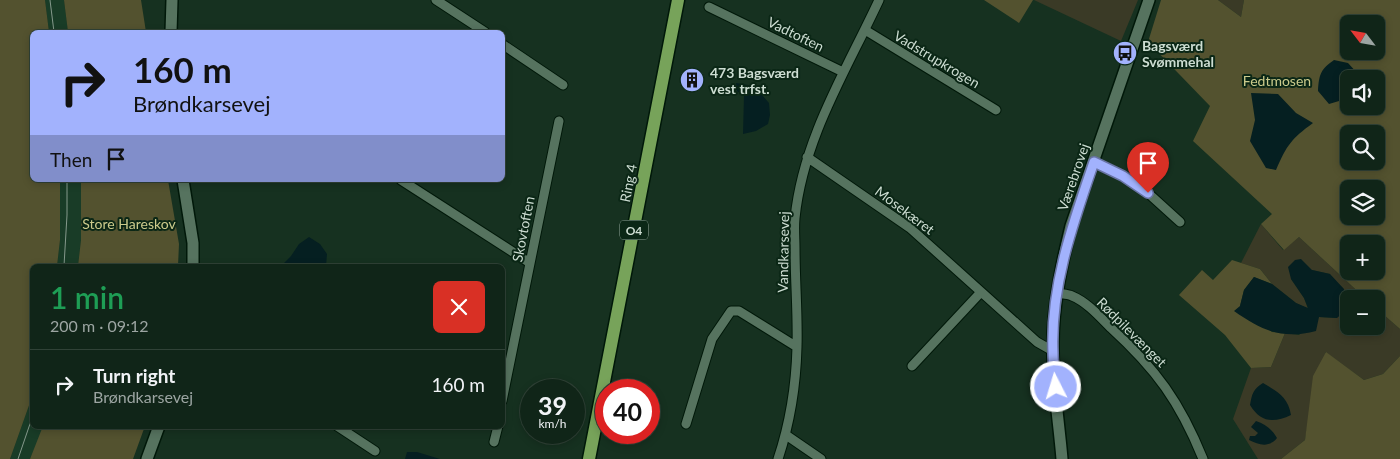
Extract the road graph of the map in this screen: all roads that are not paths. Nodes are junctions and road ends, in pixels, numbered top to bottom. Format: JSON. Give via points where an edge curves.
{"nodes":[{"id":1,"x":172,"y":0,"type":"edge"},
{"id":2,"x":436,"y":0,"type":"edge"},
{"id":3,"x":678,"y":0,"type":"edge"},
{"id":4,"x":879,"y":0,"type":"edge"},
{"id":5,"x":1149,"y":0,"type":"edge"},
{"id":6,"x":709,"y":7,"type":"dead end"},
{"id":7,"x":171,"y":30,"type":"edge"},
{"id":8,"x":482,"y":30,"type":"edge"},
{"id":9,"x":865,"y":30,"type":"junction"},
{"id":10,"x":505,"y":46,"type":"edge"},
{"id":11,"x":844,"y":72,"type":"junction"},
{"id":12,"x":563,"y":85,"type":"dead end"},
{"id":13,"x":996,"y":110,"type":"dead end"},
{"id":14,"x":559,"y":121,"type":"dead end"},
{"id":15,"x":807,"y":157,"type":"junction"},
{"id":16,"x":1094,"y":162,"type":"junction"},
{"id":17,"x":183,"y":182,"type":"edge"},
{"id":18,"x":404,"y":182,"type":"edge"},
{"id":19,"x":1180,"y":222,"type":"dead end"},
{"id":20,"x":530,"y":263,"type":"junction"},
{"id":21,"x":193,"y":264,"type":"edge"},
{"id":22,"x":982,"y":292,"type":"junction"},
{"id":23,"x":1057,"y":293,"type":"junction"},
{"id":24,"x":797,"y":347,"type":"junction"},
{"id":25,"x":1052,"y":351,"type":"junction"},
{"id":26,"x":912,"y":366,"type":"dead end"},
{"id":27,"x":505,"y":386,"type":"edge"},
{"id":28,"x":686,"y":424,"type":"dead end"},
{"id":29,"x":158,"y":429,"type":"edge"},
{"id":30,"x":342,"y":429,"type":"edge"},
{"id":31,"x":497,"y":429,"type":"edge"},
{"id":32,"x":786,"y":435,"type":"junction"},
{"id":33,"x":494,"y":442,"type":"dead end"},
{"id":34,"x":375,"y":451,"type":"dead end"},
{"id":35,"x":147,"y":459,"type":"edge"},
{"id":36,"x":589,"y":459,"type":"edge"},
{"id":37,"x":778,"y":459,"type":"edge"},
{"id":38,"x":821,"y":459,"type":"edge"},
{"id":39,"x":1062,"y":459,"type":"edge"},
{"id":40,"x":1203,"y":459,"type":"edge"}],
"edges":[{"from":1,"to":7,"type":"street"},
{"from":2,"to":8,"type":"street"},
{"from":3,"to":36,"type":"main road","name":"Ring 4","number":"O4"},
{"from":4,"to":9,"type":"street","name":"Vandkarsevej"},
{"from":5,"to":16,"type":"street","name":"Værebrovej"},
{"from":6,"to":11,"type":"street","name":"Vadtoften"},
{"from":9,"to":11,"type":"street","name":"Vandkarsevej"},
{"from":9,"to":13,"type":"street","name":"Vadstrupkrogen"},
{"from":10,"to":12,"type":"street"},
{"from":11,"to":15,"type":"street","name":"Vandkarsevej","via":[[816,130]]},
{"from":14,"to":20,"type":"street","name":"Skovtoften"},
{"from":15,"to":22,"type":"street","name":"Mosekæret","via":[[910,228]]},
{"from":15,"to":24,"type":"street","name":"Vandkarsevej","via":[[794,219]]},
{"from":16,"to":19,"type":"street","via":[[1148,193]]},
{"from":16,"to":23,"type":"street","name":"Værebrovej","via":[[1071,226]]},
{"from":17,"to":21,"type":"street"},
{"from":18,"to":20,"type":"street"},
{"from":20,"to":27,"type":"street","name":"Skovtoften"},
{"from":22,"to":25,"type":"street","name":"Mosekæret","via":[[1036,342]]},
{"from":22,"to":26,"type":"street"},
{"from":23,"to":25,"type":"street","name":"Værebrovej"},
{"from":23,"to":40,"type":"street","name":"Rødpilevænget","via":[[1073,296],[1135,350],[1182,412]]},
{"from":24,"to":28,"type":"street","via":[[739,311],[731,311],[712,339]]},
{"from":24,"to":32,"type":"street","name":"Vandkarsevej"},
{"from":25,"to":39,"type":"street","name":"Værebrovej"},
{"from":29,"to":35,"type":"street"},
{"from":30,"to":34,"type":"street"},
{"from":31,"to":33,"type":"street"},
{"from":32,"to":37,"type":"street","name":"Vandkarsevej"},
{"from":32,"to":38,"type":"street"}]}
